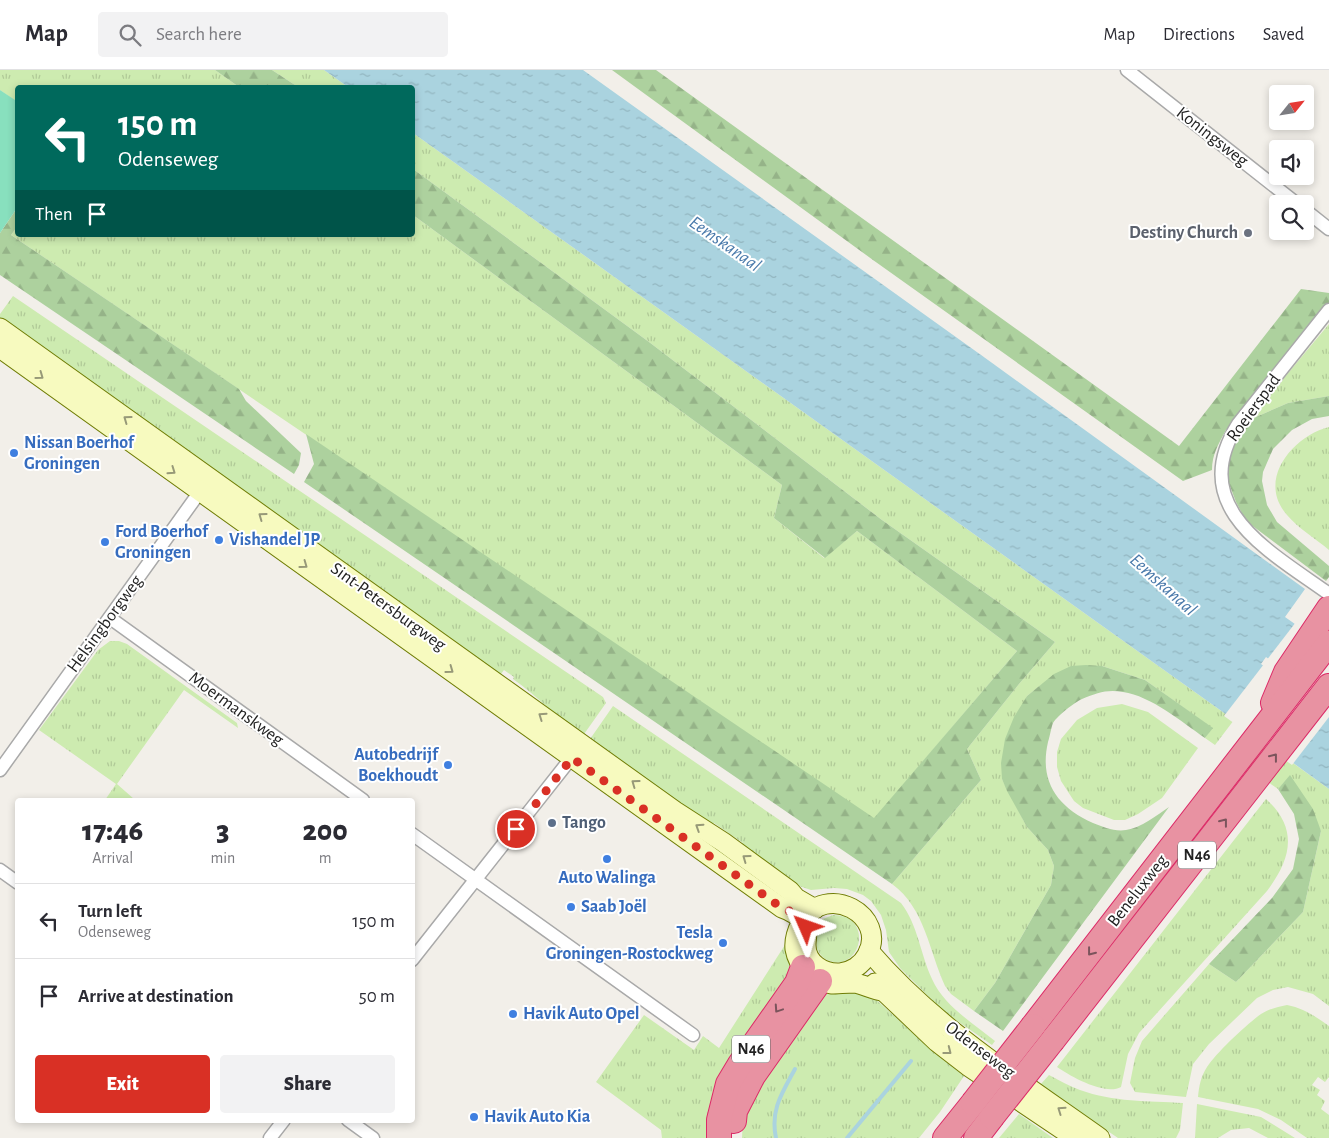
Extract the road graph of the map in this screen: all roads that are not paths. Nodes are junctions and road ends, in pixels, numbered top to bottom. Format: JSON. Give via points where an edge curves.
{"nodes":[{"id":1,"x":1127,"y":70,"type":"edge"},
{"id":2,"x":1286,"y":195,"type":"edge"},
{"id":3,"x":1314,"y":217,"type":"edge"},
{"id":4,"x":1329,"y":229,"type":"edge"},
{"id":5,"x":1329,"y":310,"type":"edge"},
{"id":6,"x":0,"y":328,"type":"edge"},
{"id":7,"x":0,"y":348,"type":"edge"},
{"id":8,"x":205,"y":484,"type":"junction"},
{"id":9,"x":1329,"y":594,"type":"edge"},
{"id":10,"x":1329,"y":608,"type":"edge"},
{"id":11,"x":110,"y":618,"type":"junction"},
{"id":12,"x":1329,"y":643,"type":"edge"},
{"id":13,"x":1329,"y":686,"type":"edge"},
{"id":14,"x":1264,"y":727,"type":"junction"},
{"id":15,"x":577,"y":751,"type":"junction"},
{"id":16,"x":0,"y":770,"type":"edge"},
{"id":17,"x":361,"y":798,"type":"edge"},
{"id":18,"x":415,"y":836,"type":"edge"},
{"id":19,"x":0,"y":870,"type":"edge"},
{"id":20,"x":476,"y":880,"type":"junction"},
{"id":21,"x":15,"y":881,"type":"edge"},
{"id":22,"x":790,"y":890,"type":"junction"},
{"id":23,"x":805,"y":920,"type":"junction"},
{"id":24,"x":870,"y":951,"type":"junction"},
{"id":25,"x":415,"y":956,"type":"edge"},
{"id":26,"x":816,"y":974,"type":"junction"},
{"id":27,"x":848,"y":976,"type":"junction"},
{"id":28,"x":887,"y":983,"type":"junction"},
{"id":29,"x":693,"y":1035,"type":"dead end"},
{"id":30,"x":282,"y":1123,"type":"edge"},
{"id":31,"x":352,"y":1123,"type":"edge"},
{"id":32,"x":270,"y":1138,"type":"edge"},
{"id":33,"x":373,"y":1138,"type":"edge"},
{"id":34,"x":718,"y":1138,"type":"edge"},
{"id":35,"x":734,"y":1138,"type":"edge"},
{"id":36,"x":945,"y":1138,"type":"edge"},
{"id":37,"x":976,"y":1138,"type":"edge"},
{"id":38,"x":1075,"y":1138,"type":"edge"},
{"id":39,"x":1100,"y":1138,"type":"edge"}],
"edges":[{"from":1,"to":2,"type":"street","name":"Koningsweg"},
{"from":3,"to":4,"type":"street"},
{"from":5,"to":9,"type":"street","name":"Roeierspad","via":[[1238,424],[1228,441],[1222,466],[1227,501],[1238,521],[1260,543]]},
{"from":8,"to":6,"type":"street","name":"Sint-Petersburgweg","one_way":true},
{"from":7,"to":8,"type":"street","name":"Sint-Petersburgweg","one_way":true},
{"from":8,"to":11,"type":"street","name":"Helsingborgweg"},
{"from":8,"to":15,"type":"street","name":"Sint-Petersburgweg"},
{"from":10,"to":14,"type":"highway","number":"N46","via":[[1286,672]]},
{"from":11,"to":16,"type":"street","name":"Helsingborgweg"},
{"from":11,"to":17,"type":"street","name":"Moermanskweg"},
{"from":12,"to":14,"type":"highway","name":"Beneluxweg","number":"N46"},
{"from":37,"to":13,"type":"highway","name":"Beneluxweg","number":"N46","one_way":true,"bridge":true},
{"from":14,"to":36,"type":"highway","name":"Beneluxweg","number":"N46","one_way":true,"bridge":true},
{"from":15,"to":20,"type":"street"},
{"from":22,"to":15,"type":"street","one_way":true},
{"from":15,"to":23,"type":"street","via":[[782,908]]},
{"from":18,"to":20,"type":"street"},
{"from":19,"to":21,"type":"street"},
{"from":20,"to":25,"type":"street"},
{"from":20,"to":29,"type":"street"},
{"from":22,"to":23,"type":"street"},
{"from":22,"to":28,"type":"street","via":[[811,894],[846,893],[869,907],[878,922],[883,951],[888,960]]},
{"from":23,"to":24,"type":"street","via":[[822,905],[840,903],[856,910],[868,924]]},
{"from":23,"to":26,"type":"street","via":[[795,948],[799,962]]},
{"from":24,"to":27,"type":"street"},
{"from":24,"to":28,"type":"street","name":"Odenseweg","via":[[882,966]]},
{"from":26,"to":27,"type":"street","via":[[831,984]]},
{"from":26,"to":34,"type":"highway","number":"N46","one_way":true,"via":[[796,983],[728,1084]]},
{"from":26,"to":35,"type":"highway","number":"N46","via":[[742,1095],[735,1111]]},
{"from":27,"to":28,"type":"street","name":"Odenseweg","via":[[855,983],[872,990]]},
{"from":28,"to":38,"type":"street","name":"Odenseweg","one_way":true,"via":[[938,1042]]},
{"from":39,"to":28,"type":"street","name":"Odenseweg","one_way":true},
{"from":30,"to":32,"type":"street"},
{"from":31,"to":33,"type":"street"}]}
